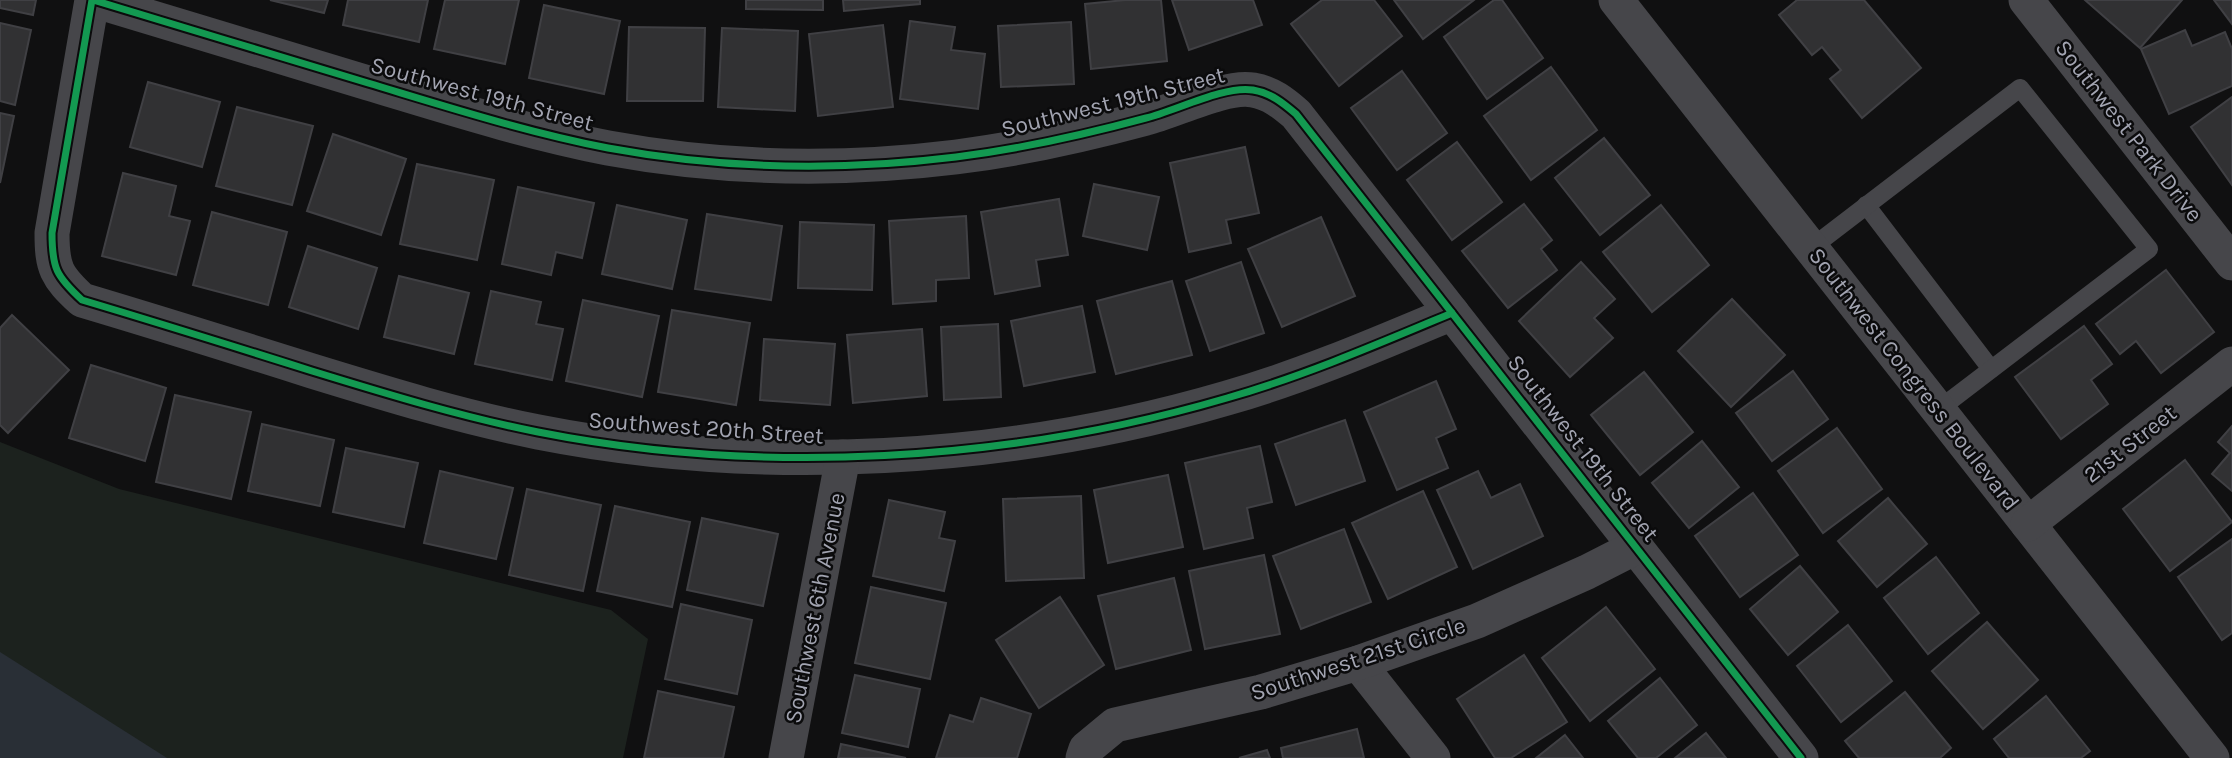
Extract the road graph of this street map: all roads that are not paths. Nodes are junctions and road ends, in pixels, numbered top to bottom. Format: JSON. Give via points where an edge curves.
{"nodes":[{"id":1,"x":93,"y":0,"type":"edge"},
{"id":2,"x":1616,"y":0,"type":"edge"},
{"id":3,"x":2026,"y":0,"type":"edge"},
{"id":4,"x":1866,"y":205,"type":"junction"},
{"id":5,"x":1811,"y":248,"type":"junction"},
{"id":6,"x":2232,"y":262,"type":"edge"},
{"id":7,"x":1452,"y":313,"type":"junction"},
{"id":8,"x":2232,"y":364,"type":"edge"},
{"id":9,"x":1991,"y":369,"type":"junction"},
{"id":10,"x":1938,"y":410,"type":"junction"},
{"id":11,"x":843,"y":457,"type":"junction"},
{"id":12,"x":2028,"y":524,"type":"junction"},
{"id":13,"x":1636,"y":547,"type":"junction"},
{"id":14,"x":1358,"y":663,"type":"junction"},
{"id":15,"x":786,"y":758,"type":"edge"},
{"id":16,"x":1083,"y":758,"type":"edge"},
{"id":17,"x":1433,"y":758,"type":"edge"},
{"id":18,"x":1801,"y":758,"type":"edge"},
{"id":19,"x":2212,"y":758,"type":"edge"}],
"edges":[{"from":1,"to":7,"type":"street","name":"Southwest 19th Street","via":[[514,128],[611,148],[709,161],[858,165],[956,157],[1054,141],[1226,92],[1252,89],[1276,97],[1296,114]]},
{"from":1,"to":11,"type":"street","name":"Southwest 20th Street","via":[[52,233],[52,259],[63,282],[82,300],[435,408],[536,431],[652,449]]},
{"from":2,"to":5,"type":"street","name":"Southwest Congress Boulevard"},
{"from":3,"to":6,"type":"street","name":"Southwest Park Drive"},
{"from":4,"to":5,"type":"lane"},
{"from":4,"to":9,"type":"lane"},
{"from":4,"to":9,"type":"lane","via":[[2020,88],[2149,249]]},
{"from":5,"to":10,"type":"street","name":"Southwest Congress Boulevard"},
{"from":7,"to":11,"type":"street","name":"Southwest 20th Street","via":[[1331,364],[1226,399],[1119,426],[956,451]]},
{"from":7,"to":13,"type":"street","name":"Southwest 19th Street"},
{"from":8,"to":12,"type":"street","name":"21st Street"},
{"from":9,"to":10,"type":"lane"},
{"from":10,"to":12,"type":"street","name":"Southwest Congress Boulevard"},
{"from":11,"to":15,"type":"street","name":"Southwest 6th Avenue"},
{"from":12,"to":19,"type":"street","name":"Southwest Congress Boulevard"},
{"from":13,"to":14,"type":"street","name":"Southwest 21st Circle","via":[[1476,621]]},
{"from":13,"to":18,"type":"street","name":"Southwest 19th Street"},
{"from":14,"to":16,"type":"street","name":"Southwest 21st Circle","via":[[1261,692],[1115,725],[1086,749]]},
{"from":14,"to":17,"type":"street"}]}
